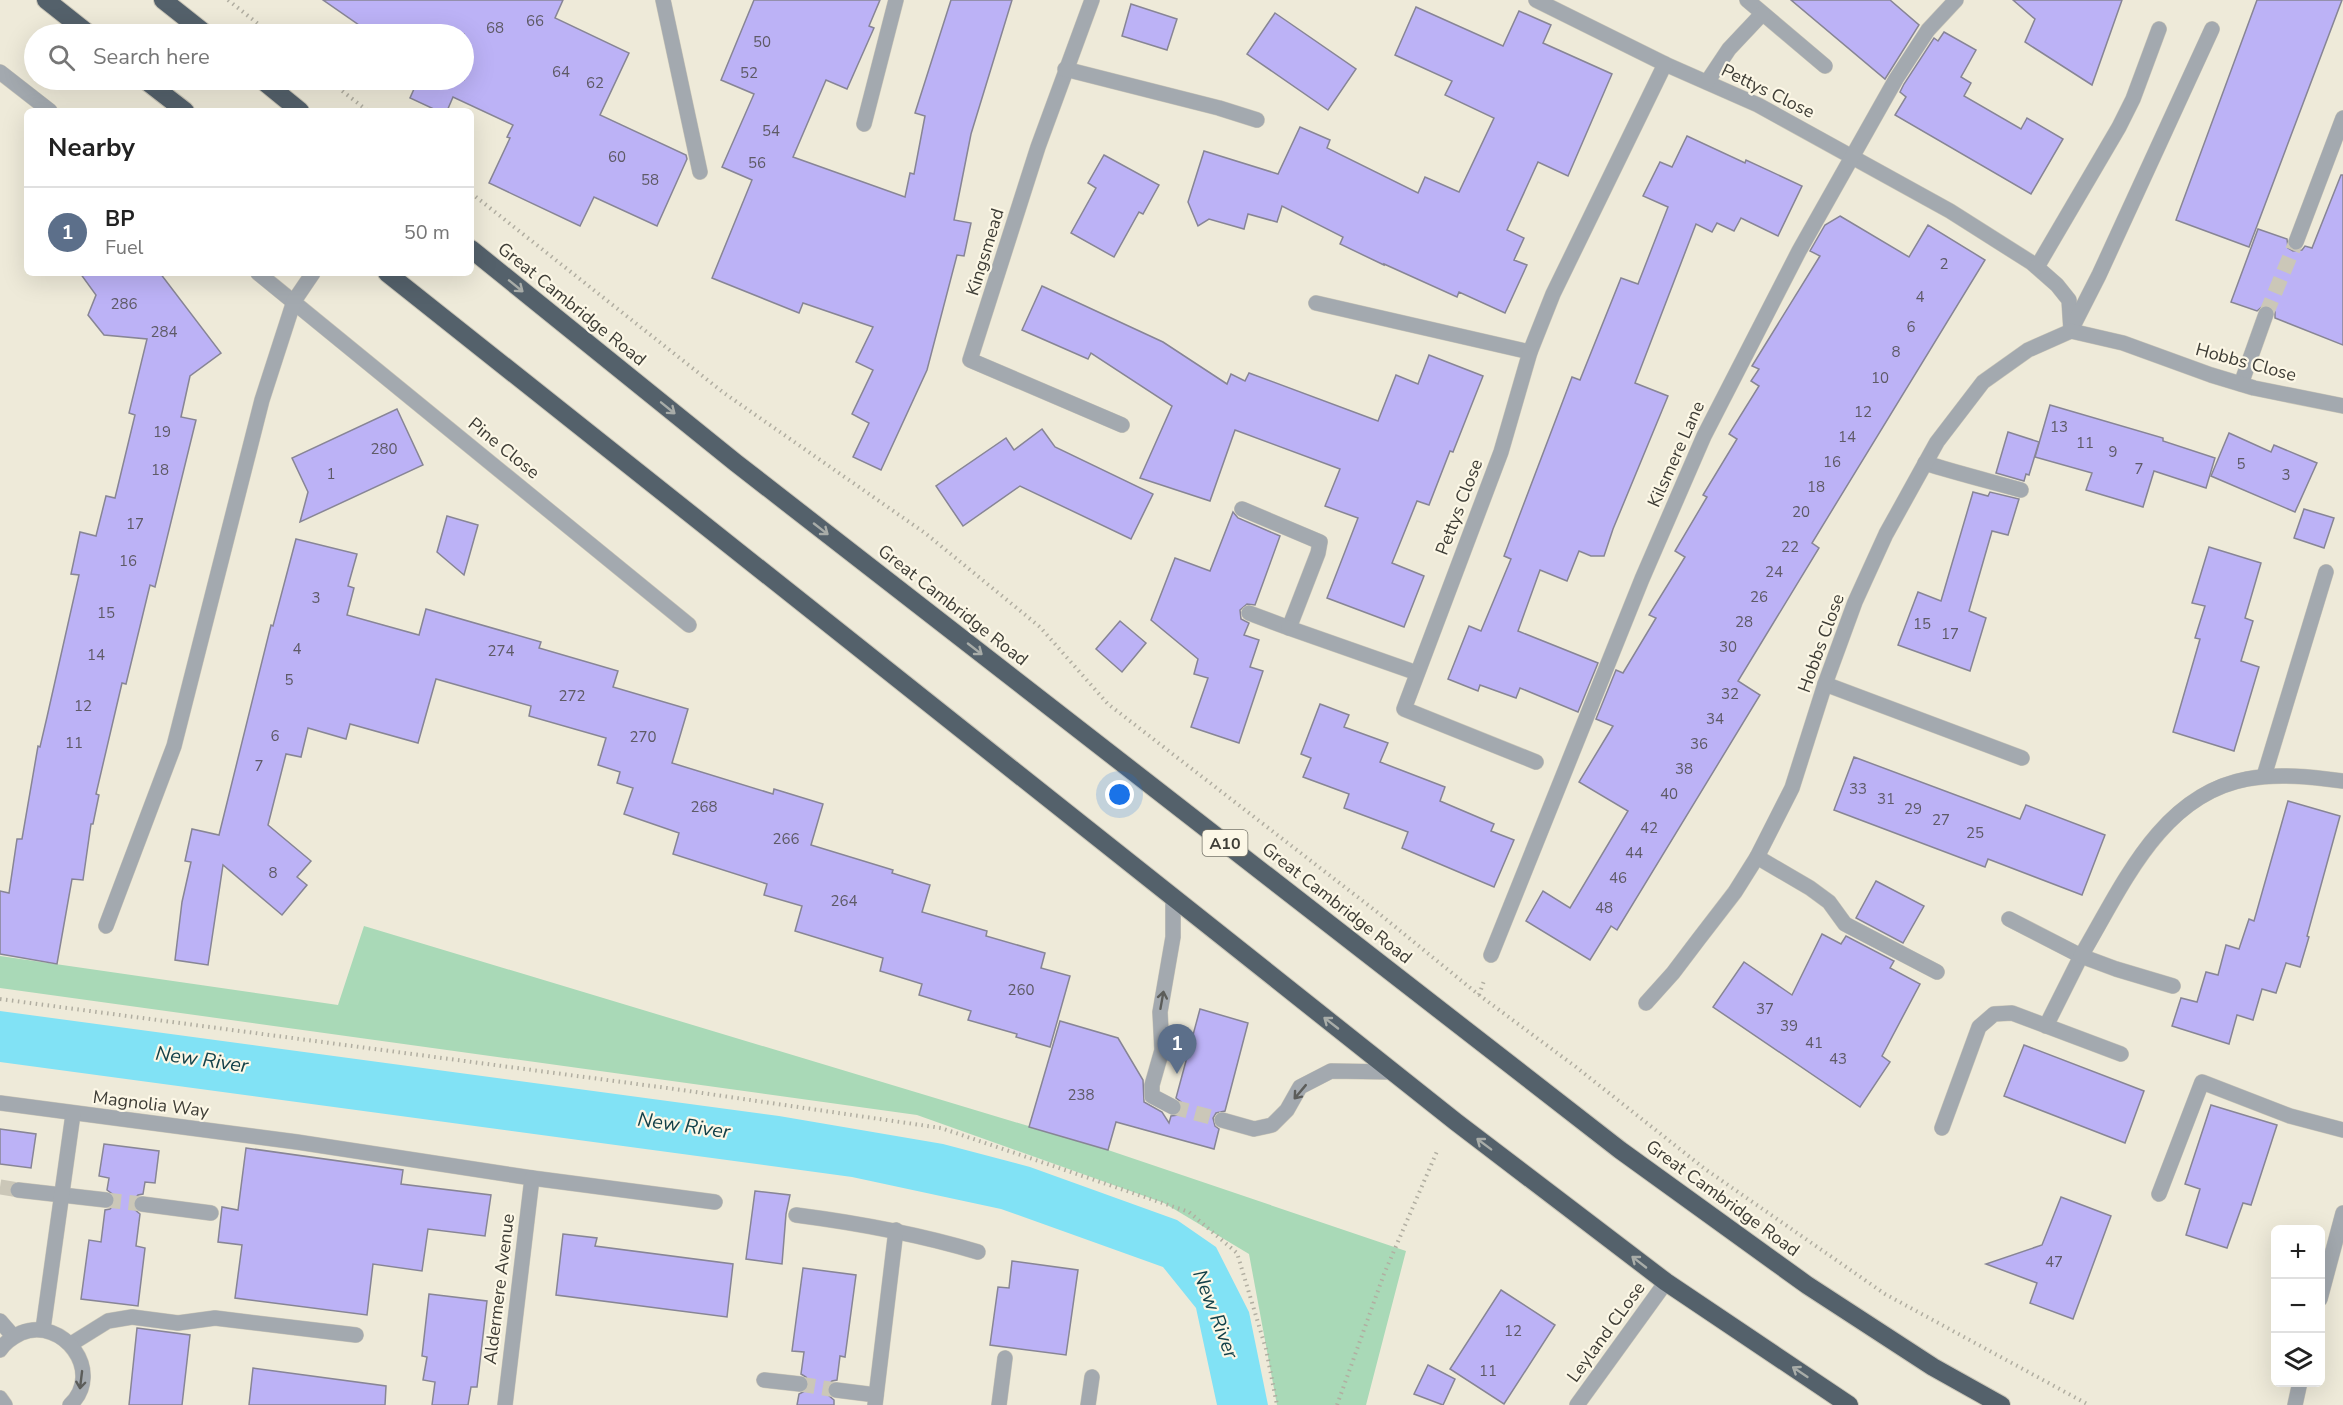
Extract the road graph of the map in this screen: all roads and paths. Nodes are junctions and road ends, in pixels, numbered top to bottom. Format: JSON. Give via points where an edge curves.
{"nodes":[{"id":1,"x":46,"y":0,"type":"edge"},
{"id":2,"x":163,"y":0,"type":"edge"},
{"id":3,"x":228,"y":0,"type":"edge"},
{"id":4,"x":663,"y":0,"type":"edge"},
{"id":5,"x":896,"y":0,"type":"edge"},
{"id":6,"x":1092,"y":0,"type":"edge"},
{"id":7,"x":1536,"y":0,"type":"edge"},
{"id":8,"x":1747,"y":0,"type":"edge"},
{"id":9,"x":1956,"y":0,"type":"edge"},
{"id":10,"x":1762,"y":14,"type":"junction"},
{"id":11,"x":76,"y":24,"type":"edge"},
{"id":12,"x":193,"y":24,"type":"edge"},
{"id":13,"x":258,"y":24,"type":"edge"},
{"id":14,"x":2159,"y":29,"type":"dead end"},
{"id":15,"x":2212,"y":29,"type":"dead end"},
{"id":16,"x":1665,"y":64,"type":"junction"},
{"id":17,"x":1825,"y":66,"type":"dead end"},
{"id":18,"x":1065,"y":69,"type":"junction"},
{"id":19,"x":0,"y":72,"type":"edge"},
{"id":20,"x":1707,"y":82,"type":"junction"},
{"id":21,"x":158,"y":90,"type":"edge"},
{"id":22,"x":274,"y":90,"type":"edge"},
{"id":23,"x":341,"y":90,"type":"edge"},
{"id":24,"x":46,"y":108,"type":"edge"},
{"id":25,"x":180,"y":108,"type":"edge"},
{"id":26,"x":296,"y":108,"type":"edge"},
{"id":27,"x":364,"y":108,"type":"edge"},
{"id":28,"x":2343,"y":118,"type":"edge"},
{"id":29,"x":1257,"y":120,"type":"dead end"},
{"id":30,"x":864,"y":124,"type":"dead end"},
{"id":31,"x":1852,"y":156,"type":"junction"},
{"id":32,"x":700,"y":172,"type":"dead end"},
{"id":33,"x":474,"y":195,"type":"edge"},
{"id":34,"x":2296,"y":243,"type":"tunnel mouth"},
{"id":35,"x":474,"y":251,"type":"edge"},
{"id":36,"x":2037,"y":267,"type":"junction"},
{"id":37,"x":262,"y":276,"type":"edge"},
{"id":38,"x":311,"y":276,"type":"edge"},
{"id":39,"x":391,"y":276,"type":"edge"},
{"id":40,"x":294,"y":301,"type":"junction"},
{"id":41,"x":1316,"y":303,"type":"dead end"},
{"id":42,"x":2266,"y":314,"type":"tunnel mouth"},
{"id":43,"x":2071,"y":331,"type":"junction"},
{"id":44,"x":1530,"y":352,"type":"junction"},
{"id":45,"x":2241,"y":384,"type":"junction"},
{"id":46,"x":2343,"y":406,"type":"edge"},
{"id":47,"x":1122,"y":425,"type":"dead end"},
{"id":48,"x":1925,"y":463,"type":"junction"},
{"id":49,"x":2020,"y":490,"type":"dead end"},
{"id":50,"x":1242,"y":509,"type":"dead end"},
{"id":51,"x":2326,"y":572,"type":"dead end"},
{"id":52,"x":1249,"y":613,"type":"dead end"},
{"id":53,"x":689,"y":625,"type":"dead end"},
{"id":54,"x":1289,"y":628,"type":"junction"},
{"id":55,"x":1417,"y":673,"type":"junction"},
{"id":56,"x":1825,"y":684,"type":"junction"},
{"id":57,"x":2022,"y":758,"type":"dead end"},
{"id":58,"x":1536,"y":762,"type":"dead end"},
{"id":59,"x":2264,"y":776,"type":"junction"},
{"id":60,"x":2343,"y":781,"type":"edge"},
{"id":61,"x":1757,"y":857,"type":"junction"},
{"id":62,"x":1173,"y":898,"type":"junction"},
{"id":63,"x":2008,"y":919,"type":"dead end"},
{"id":64,"x":105,"y":926,"type":"dead end"},
{"id":65,"x":1491,"y":955,"type":"dead end"},
{"id":66,"x":2081,"y":956,"type":"junction"},
{"id":67,"x":1937,"y":972,"type":"dead end"},
{"id":68,"x":2173,"y":986,"type":"dead end"},
{"id":69,"x":0,"y":999,"type":"edge"},
{"id":70,"x":1646,"y":1003,"type":"dead end"},
{"id":71,"x":2046,"y":1026,"type":"junction"},
{"id":72,"x":2121,"y":1054,"type":"dead end"},
{"id":73,"x":1393,"y":1072,"type":"junction"},
{"id":74,"x":0,"y":1103,"type":"edge"},
{"id":75,"x":1173,"y":1107,"type":"tunnel mouth"},
{"id":76,"x":73,"y":1114,"type":"junction"},
{"id":77,"x":1222,"y":1120,"type":"tunnel mouth"},
{"id":78,"x":1942,"y":1128,"type":"dead end"},
{"id":79,"x":2343,"y":1130,"type":"edge"},
{"id":80,"x":1438,"y":1149,"type":"dead end"},
{"id":81,"x":532,"y":1178,"type":"junction"},
{"id":82,"x":18,"y":1190,"type":"tunnel mouth"},
{"id":83,"x":2159,"y":1194,"type":"dead end"},
{"id":84,"x":62,"y":1195,"type":"junction"},
{"id":85,"x":106,"y":1200,"type":"tunnel mouth"},
{"id":86,"x":715,"y":1202,"type":"dead end"},
{"id":87,"x":141,"y":1204,"type":"tunnel mouth"},
{"id":88,"x":211,"y":1213,"type":"dead end"},
{"id":89,"x":2343,"y":1213,"type":"edge"},
{"id":90,"x":796,"y":1215,"type":"dead end"},
{"id":91,"x":896,"y":1230,"type":"junction"},
{"id":92,"x":2338,"y":1247,"type":"edge"},
{"id":93,"x":978,"y":1252,"type":"dead end"},
{"id":94,"x":1666,"y":1282,"type":"junction"},
{"id":95,"x":2325,"y":1285,"type":"edge"},
{"id":96,"x":0,"y":1321,"type":"edge"},
{"id":97,"x":43,"y":1329,"type":"junction"},
{"id":98,"x":356,"y":1335,"type":"dead end"},
{"id":99,"x":13,"y":1336,"type":"junction"},
{"id":100,"x":71,"y":1344,"type":"junction"},
{"id":101,"x":0,"y":1350,"type":"edge"},
{"id":102,"x":1005,"y":1358,"type":"dead end"},
{"id":103,"x":1092,"y":1377,"type":"dead end"},
{"id":104,"x":764,"y":1380,"type":"dead end"},
{"id":105,"x":800,"y":1384,"type":"tunnel mouth"},
{"id":106,"x":2299,"y":1387,"type":"edge"},
{"id":107,"x":836,"y":1389,"type":"tunnel mouth"},
{"id":108,"x":0,"y":1398,"type":"edge"},
{"id":109,"x":875,"y":1400,"type":"edge"},
{"id":110,"x":5,"y":1405,"type":"edge"},
{"id":111,"x":70,"y":1405,"type":"edge"},
{"id":112,"x":505,"y":1405,"type":"edge"},
{"id":113,"x":999,"y":1405,"type":"edge"},
{"id":114,"x":1088,"y":1405,"type":"edge"},
{"id":115,"x":1277,"y":1405,"type":"edge"},
{"id":116,"x":1337,"y":1405,"type":"edge"},
{"id":117,"x":1577,"y":1405,"type":"edge"},
{"id":118,"x":1849,"y":1405,"type":"edge"},
{"id":119,"x":2001,"y":1405,"type":"edge"},
{"id":120,"x":2089,"y":1405,"type":"edge"},
{"id":121,"x":2295,"y":1405,"type":"edge"}],
"edges":[{"from":1,"to":11,"type":"highway"},
{"from":2,"to":12,"type":"highway"},
{"from":3,"to":13,"type":"path"},
{"from":4,"to":32,"type":"street"},
{"from":5,"to":30,"type":"street"},
{"from":6,"to":18,"type":"street","name":"Kingsmead"},
{"from":7,"to":16,"type":"street","name":"Pettys Close"},
{"from":8,"to":10,"type":"street"},
{"from":9,"to":31,"type":"street","name":"Kilsmere Lane","via":[[1928,30]]},
{"from":10,"to":17,"type":"street"},
{"from":10,"to":20,"type":"street","via":[[1729,49]]},
{"from":14,"to":36,"type":"street","via":[[2124,117]]},
{"from":15,"to":43,"type":"street"},
{"from":16,"to":20,"type":"street","name":"Pettys Close"},
{"from":16,"to":44,"type":"street","name":"Pettys Close","via":[[1553,294]]},
{"from":18,"to":29,"type":"street"},
{"from":18,"to":47,"type":"street","name":"Kingsmead","via":[[970,360]]},
{"from":19,"to":24,"type":"street"},
{"from":20,"to":31,"type":"street","name":"Pettys Close"},
{"from":21,"to":25,"type":"highway"},
{"from":22,"to":26,"type":"highway"},
{"from":23,"to":27,"type":"path"},
{"from":28,"to":34,"type":"street"},
{"from":31,"to":36,"type":"street","via":[[1950,211]]},
{"from":31,"to":65,"type":"street","name":"Kilsmere Lane","via":[[1704,436]]},
{"from":33,"to":120,"type":"path","via":[[723,393],[925,533],[1040,627],[1108,704],[1705,1169],[1885,1294]]},
{"from":35,"to":119,"type":"highway","name":"Great Cambridge Road","number":"A10","one_way":true,"via":[[736,463],[1620,1150],[1807,1285],[1933,1367]]},
{"from":36,"to":43,"type":"street","via":[[2069,300]]},
{"from":37,"to":40,"type":"street","name":"Pine Close"},
{"from":38,"to":40,"type":"street"},
{"from":39,"to":62,"type":"highway"},
{"from":40,"to":53,"type":"street","name":"Pine Close"},
{"from":40,"to":64,"type":"street","via":[[262,400],[174,746]]},
{"from":41,"to":44,"type":"street"},
{"from":42,"to":45,"type":"street"},
{"from":43,"to":45,"type":"street","name":"Hobbs Close"},
{"from":43,"to":48,"type":"street","name":"Hobbs Close","via":[[2028,350],[1983,382]]},
{"from":44,"to":55,"type":"street","name":"Pettys Close","via":[[1501,452]]},
{"from":45,"to":46,"type":"street","name":"Hobbs Close"},
{"from":48,"to":49,"type":"street"},
{"from":48,"to":56,"type":"street","name":"Hobbs Close","via":[[1886,534]]},
{"from":50,"to":54,"type":"street","via":[[1320,542]]},
{"from":51,"to":59,"type":"street"},
{"from":52,"to":54,"type":"street"},
{"from":54,"to":55,"type":"street"},
{"from":55,"to":58,"type":"street","name":"Pettys Close","via":[[1404,709]]},
{"from":56,"to":57,"type":"street"},
{"from":56,"to":61,"type":"street","name":"Hobbs Close","via":[[1792,789]]},
{"from":59,"to":60,"type":"street"},
{"from":59,"to":66,"type":"street","via":[[2198,796],[2172,818],[2148,845]]},
{"from":61,"to":67,"type":"street","via":[[1829,902],[1845,924]]},
{"from":61,"to":70,"type":"street","name":"Hobbs Close","via":[[1736,892]]},
{"from":73,"to":62,"type":"highway","one_way":true},
{"from":75,"to":62,"type":"street","one_way":true,"via":[[1152,1096],[1162,1050],[1160,1012],[1173,937]]},
{"from":63,"to":66,"type":"street"},
{"from":66,"to":68,"type":"street"},
{"from":66,"to":71,"type":"street"},
{"from":69,"to":115,"type":"path","via":[[941,1128],[1189,1212],[1237,1254],[1266,1349]]},
{"from":71,"to":72,"type":"street"},
{"from":71,"to":78,"type":"street","via":[[2012,1013],[1994,1014],[1980,1027]]},
{"from":73,"to":77,"type":"street","one_way":true,"via":[[1331,1071],[1300,1087],[1287,1110],[1272,1125],[1254,1129]]},
{"from":94,"to":73,"type":"highway","one_way":true},
{"from":74,"to":76,"type":"street","name":"Magnolia Way"},
{"from":76,"to":81,"type":"street","name":"Magnolia Way","via":[[297,1142]]},
{"from":76,"to":84,"type":"street"},
{"from":79,"to":83,"type":"street","via":[[2290,1116],[2202,1082]]},
{"from":80,"to":116,"type":"path","via":[[1384,1274]]},
{"from":81,"to":86,"type":"street","name":"Magnolia Way"},
{"from":81,"to":112,"type":"street","name":"Aldermere Avenue"},
{"from":82,"to":84,"type":"street"},
{"from":84,"to":85,"type":"street"},
{"from":84,"to":97,"type":"street"},
{"from":87,"to":88,"type":"street"},
{"from":89,"to":92,"type":"street"},
{"from":90,"to":91,"type":"street"},
{"from":91,"to":93,"type":"street"},
{"from":91,"to":109,"type":"street"},
{"from":92,"to":95,"type":"street"},
{"from":94,"to":117,"type":"street","name":"Leyland CLose"},
{"from":118,"to":94,"type":"highway","one_way":true},
{"from":96,"to":99,"type":"street"},
{"from":97,"to":99,"type":"street"},
{"from":97,"to":100,"type":"street","via":[[59,1334]]},
{"from":98,"to":100,"type":"street","via":[[215,1318],[178,1323],[132,1317],[108,1321]]},
{"from":99,"to":101,"type":"street"},
{"from":100,"to":111,"type":"street","one_way":true,"via":[[80,1357],[83,1372],[81,1388]]},
{"from":102,"to":113,"type":"street"},
{"from":103,"to":114,"type":"street"},
{"from":104,"to":105,"type":"street"},
{"from":106,"to":121,"type":"street"},
{"from":107,"to":109,"type":"street"},
{"from":108,"to":110,"type":"street"}]}
